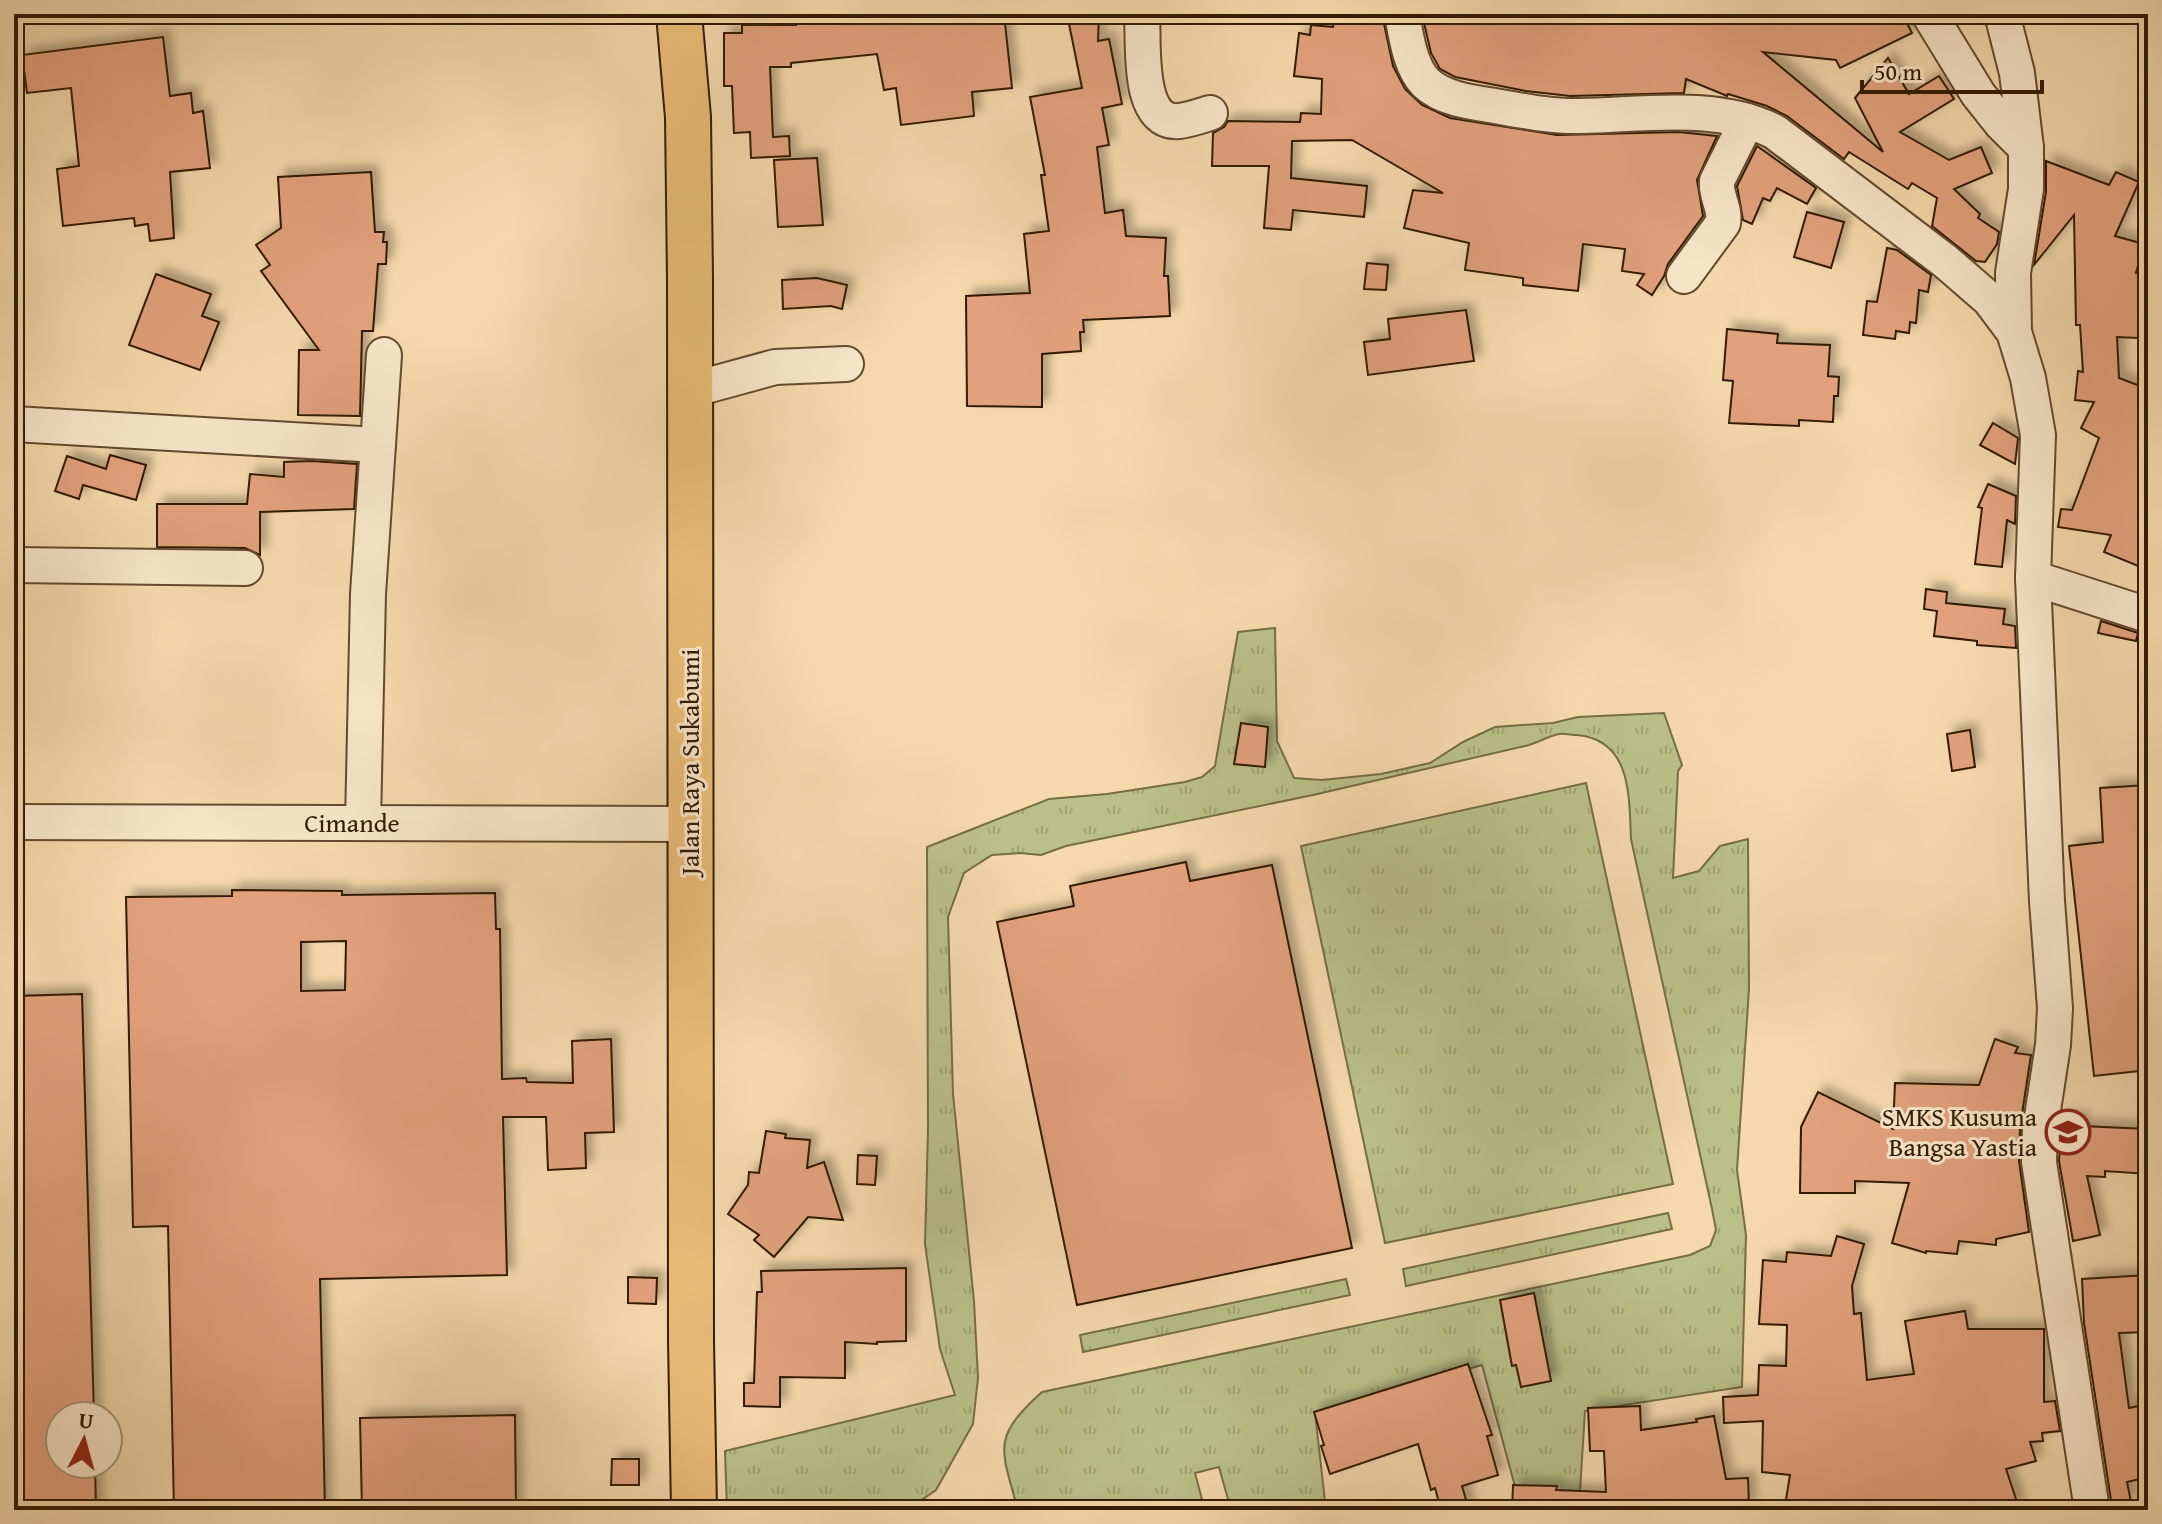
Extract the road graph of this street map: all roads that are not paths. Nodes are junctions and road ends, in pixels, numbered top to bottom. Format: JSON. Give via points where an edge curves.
{"nodes":[{"id":1,"x":679,"y":14,"type":"edge"},
{"id":2,"x":1142,"y":14,"type":"edge"},
{"id":3,"x":1402,"y":14,"type":"edge"},
{"id":4,"x":1929,"y":14,"type":"edge"},
{"id":5,"x":2002,"y":14,"type":"edge"},
{"id":6,"x":1210,"y":113,"type":"dead end"},
{"id":7,"x":1747,"y":121,"type":"junction"},
{"id":8,"x":2026,"y":148,"type":"junction"},
{"id":9,"x":1684,"y":276,"type":"dead end"},
{"id":10,"x":2014,"y":332,"type":"junction"},
{"id":11,"x":384,"y":355,"type":"dead end"},
{"id":12,"x":846,"y":364,"type":"dead end"},
{"id":13,"x":691,"y":390,"type":"junction"},
{"id":14,"x":14,"y":424,"type":"edge"},
{"id":15,"x":378,"y":445,"type":"junction"},
{"id":16,"x":14,"y":565,"type":"edge"},
{"id":17,"x":245,"y":568,"type":"dead end"},
{"id":18,"x":2033,"y":578,"type":"junction"},
{"id":19,"x":2148,"y":615,"type":"edge"},
{"id":20,"x":14,"y":822,"type":"edge"},
{"id":21,"x":363,"y":823,"type":"junction"},
{"id":22,"x":690,"y":824,"type":"junction"},
{"id":23,"x":694,"y":1510,"type":"edge"},
{"id":24,"x":2092,"y":1510,"type":"edge"}],
"edges":[{"from":1,"to":13,"type":"highway","name":"Jalan Raya Sukabumi","via":[[688,117]]},
{"from":2,"to":6,"type":"street","via":[[1147,95],[1153,112],[1177,122]]},
{"from":3,"to":7,"type":"street","via":[[1408,45],[1424,80],[1454,97],[1551,115],[1657,112]]},
{"from":4,"to":8,"type":"street","via":[[1978,94]]},
{"from":5,"to":8,"type":"street","via":[[2017,73]]},
{"from":7,"to":9,"type":"street","via":[[1717,181],[1723,223]]},
{"from":7,"to":10,"type":"street","via":[[1775,132],[1955,269],[1990,300]]},
{"from":8,"to":10,"type":"street","via":[[2026,189],[2013,273]]},
{"from":10,"to":18,"type":"street","via":[[2038,435]]},
{"from":11,"to":15,"type":"street"},
{"from":12,"to":13,"type":"street","via":[[775,367]]},
{"from":13,"to":22,"type":"highway","name":"Jalan Raya Sukabumi"},
{"from":14,"to":15,"type":"street"},
{"from":15,"to":21,"type":"street","via":[[368,594]]},
{"from":16,"to":17,"type":"street"},
{"from":18,"to":19,"type":"street"},
{"from":18,"to":24,"type":"street","via":[[2055,999],[2039,1162]]},
{"from":20,"to":21,"type":"street","name":"Cimande"},
{"from":21,"to":22,"type":"street","name":"Cimande"},
{"from":22,"to":23,"type":"highway","name":"Jalan Raya Sukabumi"}]}
